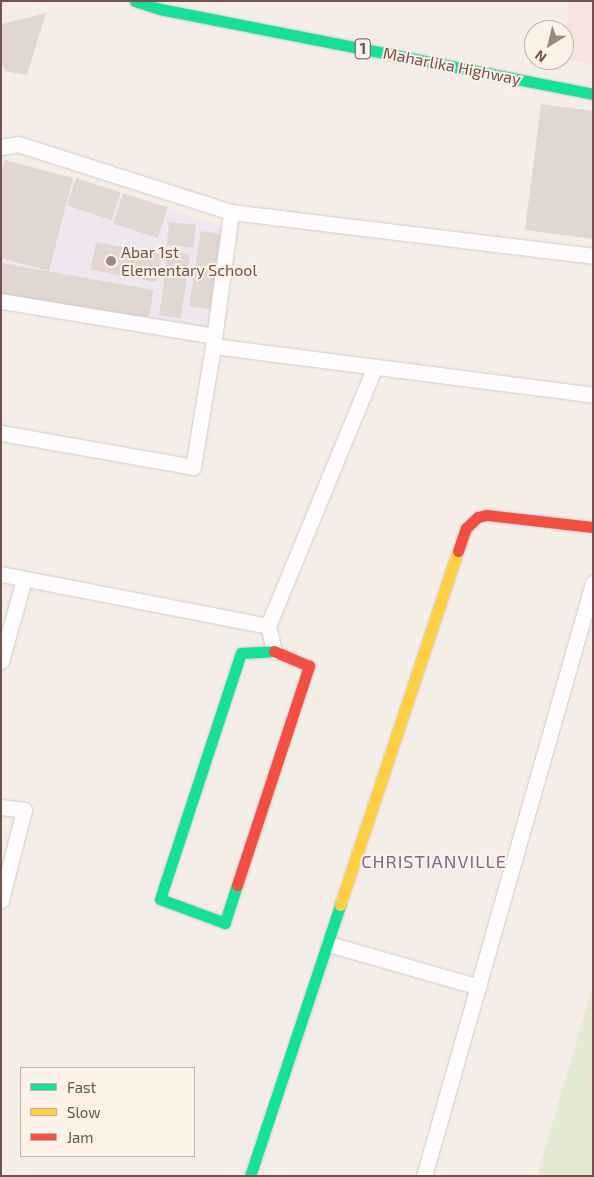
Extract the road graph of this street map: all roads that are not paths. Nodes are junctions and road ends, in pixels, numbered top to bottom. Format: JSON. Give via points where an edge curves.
{"nodes":[{"id":1,"x":135,"y":1,"type":"edge"},
{"id":2,"x":593,"y":94,"type":"edge"},
{"id":3,"x":1,"y":147,"type":"edge"},
{"id":4,"x":231,"y":212,"type":"junction"},
{"id":5,"x":593,"y":256,"type":"edge"},
{"id":6,"x":1,"y":301,"type":"edge"},
{"id":7,"x":214,"y":341,"type":"junction"},
{"id":8,"x":374,"y":367,"type":"junction"},
{"id":9,"x":593,"y":395,"type":"edge"},
{"id":10,"x":1,"y":433,"type":"edge"},
{"id":11,"x":593,"y":527,"type":"edge"},
{"id":12,"x":1,"y":574,"type":"edge"},
{"id":13,"x":24,"y":578,"type":"junction"},
{"id":14,"x":593,"y":582,"type":"edge"},
{"id":15,"x":268,"y":626,"type":"junction"},
{"id":16,"x":274,"y":651,"type":"junction"},
{"id":17,"x":1,"y":661,"type":"edge"},
{"id":18,"x":1,"y":807,"type":"edge"},
{"id":19,"x":1,"y":900,"type":"edge"},
{"id":20,"x":329,"y":944,"type":"junction"},
{"id":21,"x":479,"y":987,"type":"junction"},
{"id":22,"x":250,"y":1176,"type":"edge"},
{"id":23,"x":424,"y":1176,"type":"edge"}],
"edges":[{"from":1,"to":2,"type":"main road","name":"Maharlika Highway","number":"1","via":[[179,13]]},
{"from":3,"to":4,"type":"street","via":[[18,144]]},
{"from":4,"to":5,"type":"street"},
{"from":4,"to":7,"type":"street"},
{"from":6,"to":7,"type":"street"},
{"from":7,"to":8,"type":"street"},
{"from":7,"to":10,"type":"street","via":[[193,468]]},
{"from":8,"to":9,"type":"street"},
{"from":8,"to":15,"type":"street"},
{"from":11,"to":20,"type":"main road","via":[[487,515],[468,525]]},
{"from":12,"to":13,"type":"street"},
{"from":13,"to":15,"type":"street"},
{"from":13,"to":17,"type":"street"},
{"from":14,"to":21,"type":"street"},
{"from":15,"to":16,"type":"street"},
{"from":16,"to":16,"type":"main road","via":[[309,666],[225,923],[160,899],[241,653]]},
{"from":18,"to":19,"type":"street","via":[[24,810]]},
{"from":20,"to":21,"type":"street"},
{"from":20,"to":22,"type":"main road"},
{"from":21,"to":23,"type":"street"}]}
